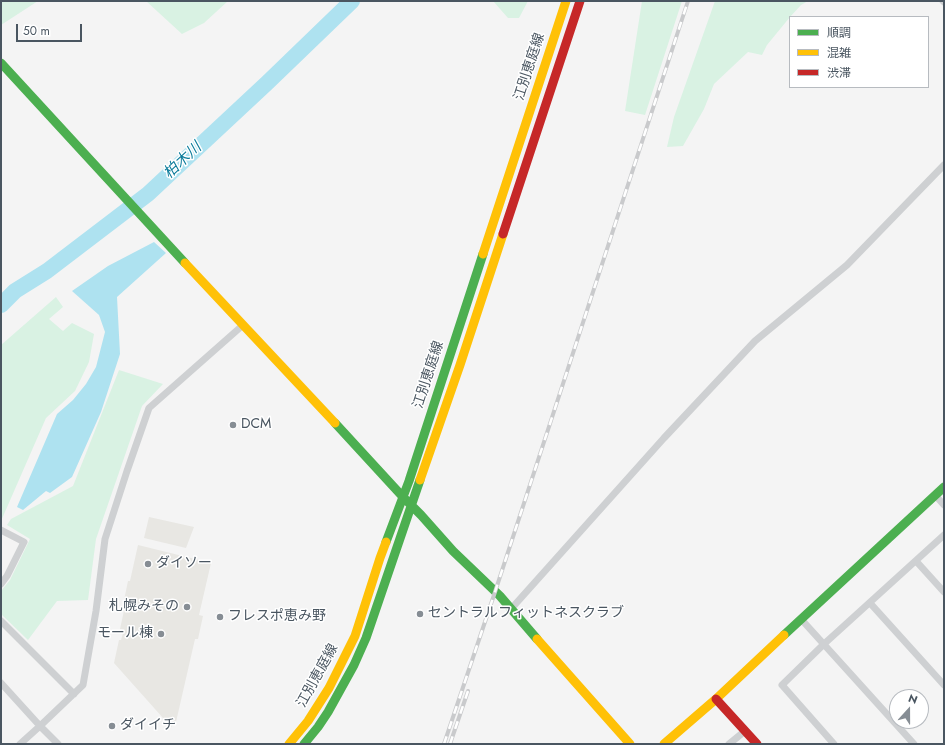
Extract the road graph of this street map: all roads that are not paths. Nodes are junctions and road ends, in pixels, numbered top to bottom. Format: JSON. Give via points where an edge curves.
{"nodes":[{"id":1,"x":566,"y":1,"type":"edge"},
{"id":2,"x":580,"y":1,"type":"edge"},
{"id":3,"x":1,"y":63,"type":"edge"},
{"id":4,"x":944,"y":164,"type":"edge"},
{"id":5,"x":243,"y":325,"type":"junction"},
{"id":6,"x":944,"y":487,"type":"edge"},
{"id":7,"x":935,"y":495,"type":"junction"},
{"id":8,"x":403,"y":497,"type":"junction"},
{"id":9,"x":944,"y":505,"type":"edge"},
{"id":10,"x":411,"y":506,"type":"junction"},
{"id":11,"x":1,"y":530,"type":"edge"},
{"id":12,"x":944,"y":535,"type":"edge"},
{"id":13,"x":916,"y":561,"type":"junction"},
{"id":14,"x":1,"y":584,"type":"edge"},
{"id":15,"x":944,"y":592,"type":"edge"},
{"id":16,"x":870,"y":602,"type":"junction"},
{"id":17,"x":512,"y":609,"type":"junction"},
{"id":18,"x":801,"y":619,"type":"junction"},
{"id":19,"x":1,"y":621,"type":"edge"},
{"id":20,"x":824,"y":644,"type":"junction"},
{"id":21,"x":1,"y":683,"type":"edge"},
{"id":22,"x":944,"y":684,"type":"edge"},
{"id":23,"x":74,"y":694,"type":"junction"},
{"id":24,"x":716,"y":699,"type":"junction"},
{"id":25,"x":40,"y":726,"type":"junction"},
{"id":26,"x":745,"y":731,"type":"junction"},
{"id":27,"x":20,"y":744,"type":"edge"},
{"id":28,"x":58,"y":744,"type":"edge"},
{"id":29,"x":288,"y":744,"type":"edge"},
{"id":30,"x":304,"y":744,"type":"edge"},
{"id":31,"x":630,"y":744,"type":"edge"},
{"id":32,"x":664,"y":744,"type":"edge"},
{"id":33,"x":729,"y":744,"type":"edge"},
{"id":34,"x":757,"y":744,"type":"edge"},
{"id":35,"x":834,"y":744,"type":"edge"},
{"id":36,"x":914,"y":744,"type":"edge"}],
"edges":[{"from":1,"to":8,"type":"main road","name":"江別恵庭線"},
{"from":2,"to":10,"type":"main road","name":"江別恵庭線"},
{"from":3,"to":5,"type":"main road"},
{"from":4,"to":17,"type":"street","via":[[847,265],[755,341],[664,438]]},
{"from":5,"to":8,"type":"main road"},
{"from":5,"to":23,"type":"street","via":[[149,408],[105,539],[83,685]]},
{"from":6,"to":7,"type":"main road"},
{"from":7,"to":9,"type":"street"},
{"from":7,"to":18,"type":"main road"},
{"from":8,"to":10,"type":"main road"},
{"from":8,"to":29,"type":"main road","name":"江別恵庭線","via":[[355,636],[330,688],[308,721]]},
{"from":10,"to":17,"type":"main road"},
{"from":10,"to":30,"type":"main road","name":"江別恵庭線","via":[[363,645],[328,712]]},
{"from":11,"to":14,"type":"street","via":[[24,542]]},
{"from":12,"to":13,"type":"street"},
{"from":13,"to":15,"type":"street"},
{"from":13,"to":16,"type":"street"},
{"from":16,"to":20,"type":"street"},
{"from":16,"to":22,"type":"street"},
{"from":17,"to":31,"type":"main road"},
{"from":18,"to":20,"type":"street"},
{"from":18,"to":24,"type":"main road"},
{"from":19,"to":23,"type":"street"},
{"from":20,"to":35,"type":"street","via":[[782,685]]},
{"from":20,"to":36,"type":"street"},
{"from":21,"to":25,"type":"street"},
{"from":23,"to":25,"type":"street"},
{"from":24,"to":26,"type":"main road"},
{"from":24,"to":32,"type":"main road"},
{"from":25,"to":27,"type":"street"},
{"from":25,"to":28,"type":"street"},
{"from":26,"to":33,"type":"street"},
{"from":26,"to":34,"type":"main road"}]}
